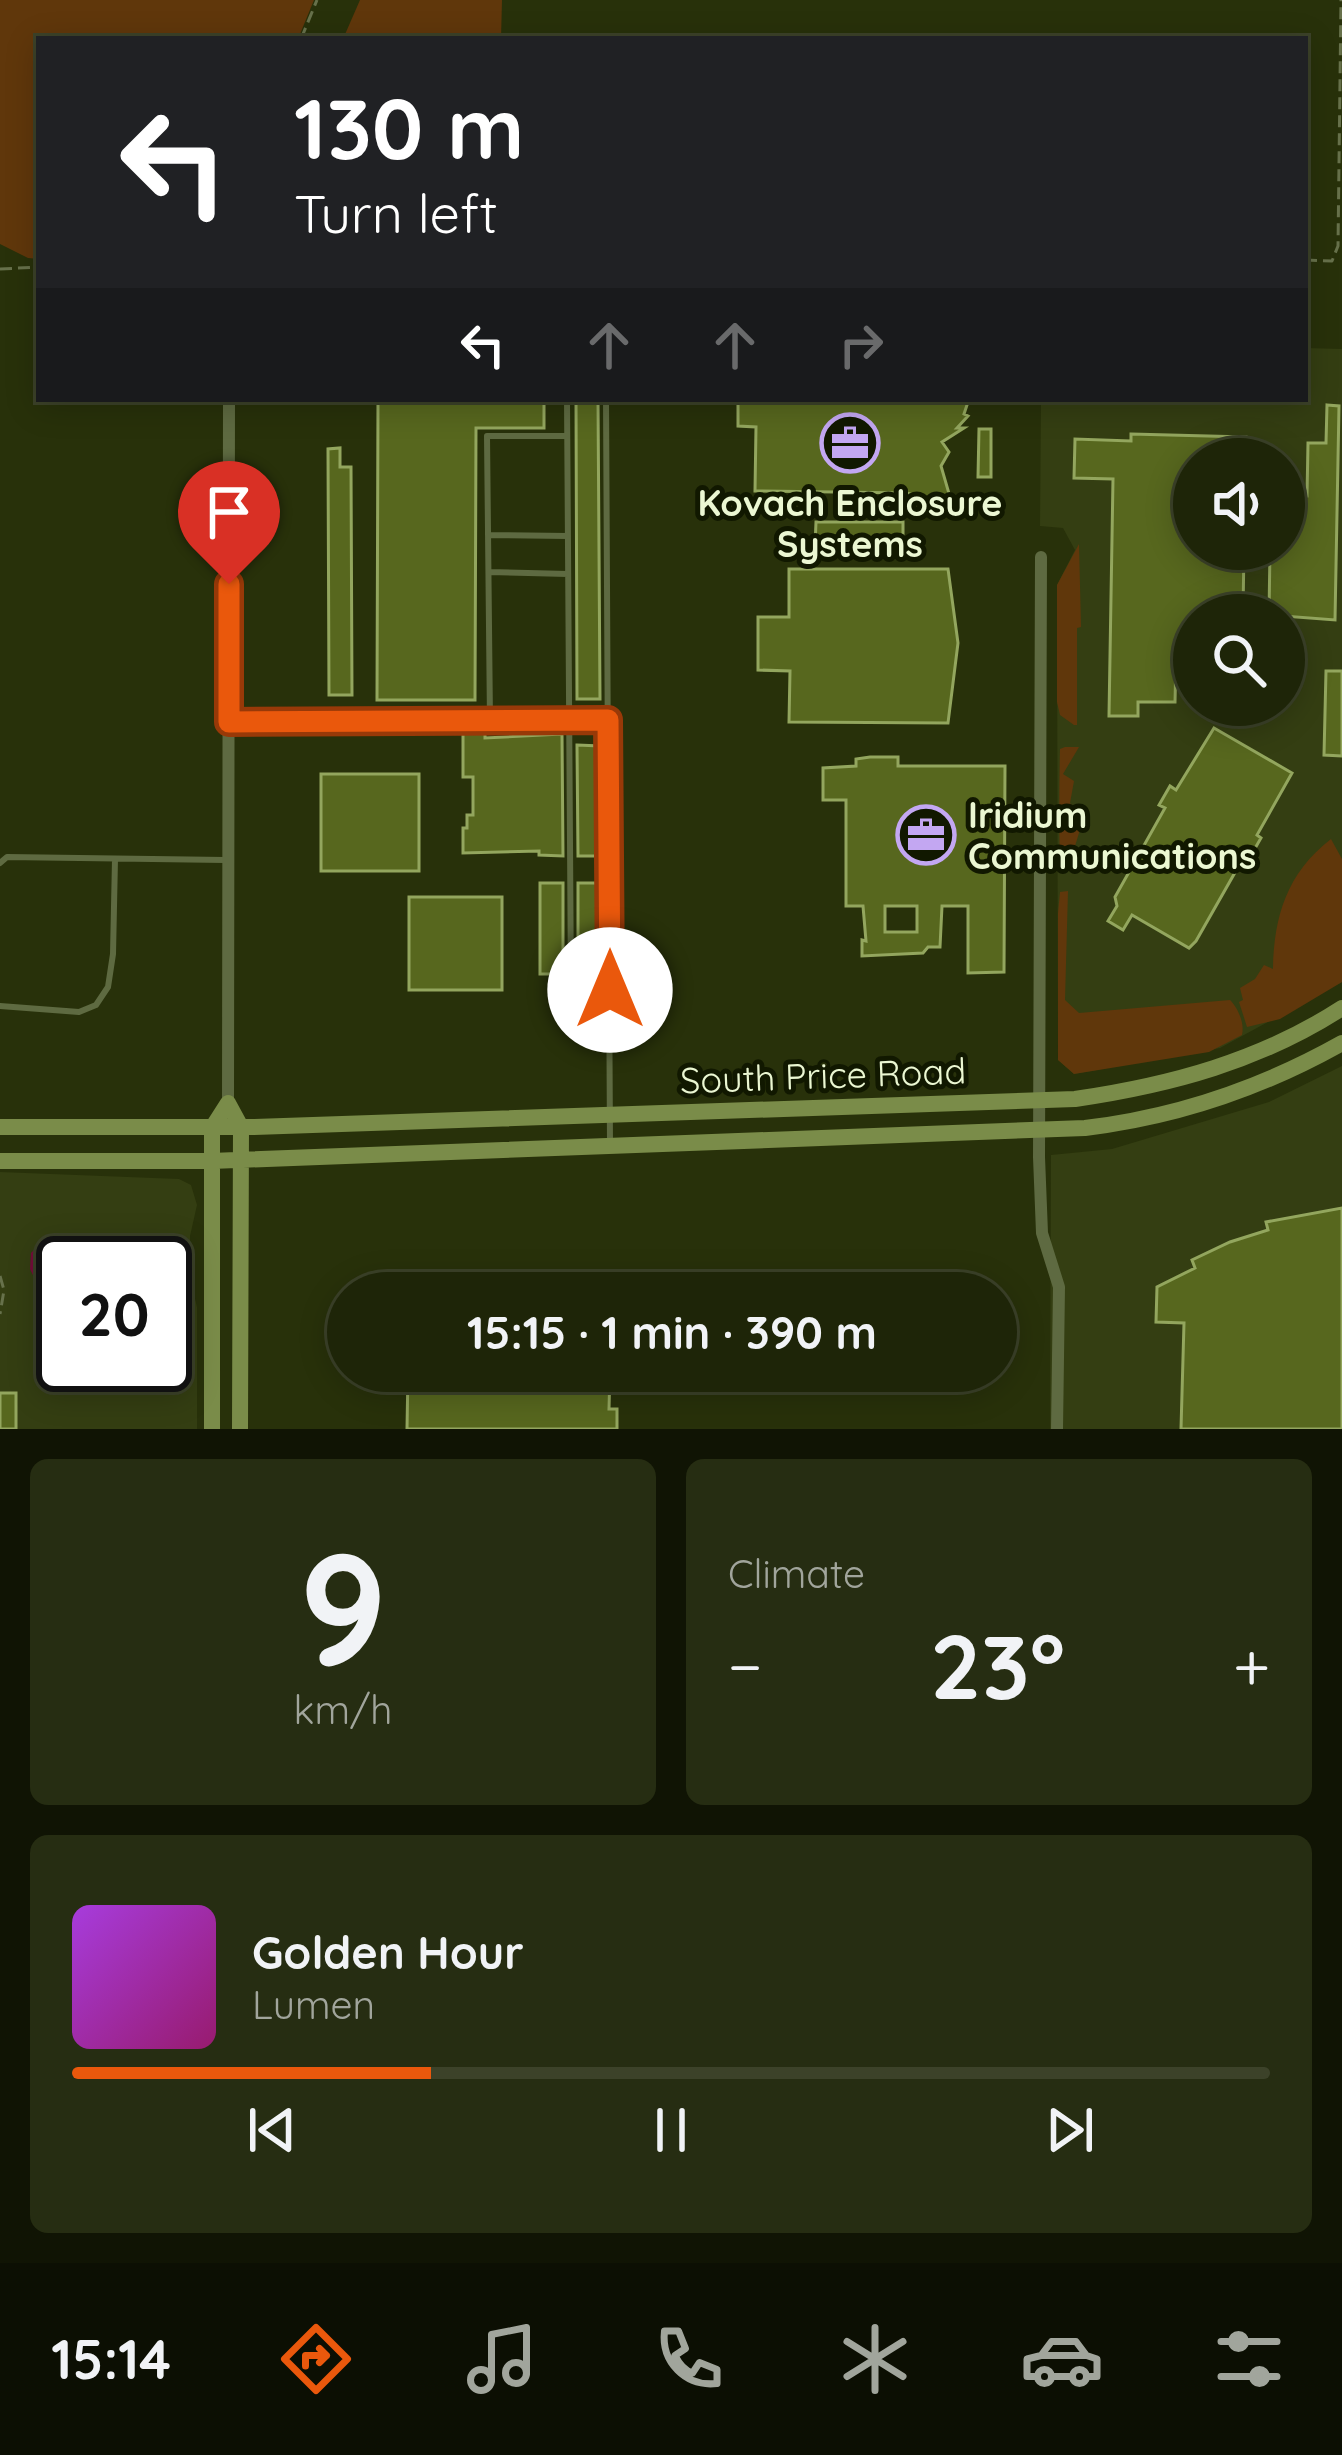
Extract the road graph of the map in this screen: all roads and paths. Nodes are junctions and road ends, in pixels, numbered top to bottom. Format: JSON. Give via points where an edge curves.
{"nodes":[{"id":1,"x":316,"y":0,"type":"edge"},
{"id":2,"x":1341,"y":0,"type":"edge"},
{"id":3,"x":302,"y":36,"type":"edge"},
{"id":4,"x":1340,"y":246,"type":"edge"},
{"id":5,"x":1308,"y":260,"type":"edge"},
{"id":6,"x":36,"y":267,"type":"edge"},
{"id":7,"x":0,"y":268,"type":"edge"},
{"id":8,"x":229,"y":402,"type":"edge"},
{"id":9,"x":567,"y":402,"type":"edge"},
{"id":10,"x":606,"y":402,"type":"edge"},
{"id":11,"x":568,"y":436,"type":"junction"},
{"id":12,"x":488,"y":536,"type":"junction"},
{"id":13,"x":568,"y":536,"type":"junction"},
{"id":14,"x":1041,"y":557,"type":"dead end"},
{"id":15,"x":488,"y":572,"type":"junction"},
{"id":16,"x":568,"y":574,"type":"junction"},
{"id":17,"x":608,"y":720,"type":"junction"},
{"id":18,"x":490,"y":721,"type":"junction"},
{"id":19,"x":569,"y":721,"type":"junction"},
{"id":20,"x":229,"y":722,"type":"junction"},
{"id":21,"x":115,"y":859,"type":"junction"},
{"id":22,"x":229,"y":860,"type":"junction"},
{"id":23,"x":0,"y":863,"type":"edge"},
{"id":24,"x":571,"y":990,"type":"dead end"},
{"id":25,"x":0,"y":1006,"type":"edge"},
{"id":26,"x":1342,"y":1008,"type":"edge"},
{"id":27,"x":1342,"y":1032,"type":"edge"},
{"id":28,"x":1342,"y":1043,"type":"edge"},
{"id":29,"x":1320,"y":1055,"type":"junction"},
{"id":30,"x":1039,"y":1101,"type":"junction"},
{"id":31,"x":228,"y":1103,"type":"junction"},
{"id":32,"x":609,"y":1116,"type":"junction"},
{"id":33,"x":0,"y":1127,"type":"edge"},
{"id":34,"x":242,"y":1127,"type":"junction"},
{"id":35,"x":212,"y":1128,"type":"junction"},
{"id":36,"x":1039,"y":1130,"type":"junction"},
{"id":37,"x":610,"y":1145,"type":"junction"},
{"id":38,"x":241,"y":1160,"type":"junction"},
{"id":39,"x":0,"y":1161,"type":"edge"},
{"id":40,"x":211,"y":1161,"type":"junction"},
{"id":41,"x":0,"y":1276,"type":"edge"},
{"id":42,"x":0,"y":1314,"type":"edge"},
{"id":43,"x":212,"y":1429,"type":"edge"},
{"id":44,"x":240,"y":1429,"type":"edge"},
{"id":45,"x":1057,"y":1429,"type":"edge"}],
"edges":[{"from":1,"to":3,"type":"path"},
{"from":2,"to":4,"type":"path"},
{"from":4,"to":5,"type":"path","via":[[1332,261]]},
{"from":6,"to":7,"type":"path"},
{"from":8,"to":20,"type":"street"},
{"from":9,"to":11,"type":"lane"},
{"from":10,"to":17,"type":"lane"},
{"from":11,"to":12,"type":"lane","via":[[487,436]]},
{"from":11,"to":13,"type":"lane"},
{"from":12,"to":13,"type":"lane"},
{"from":12,"to":15,"type":"lane"},
{"from":13,"to":16,"type":"lane"},
{"from":14,"to":30,"type":"street"},
{"from":15,"to":16,"type":"lane"},
{"from":15,"to":18,"type":"lane"},
{"from":16,"to":19,"type":"lane"},
{"from":17,"to":19,"type":"lane"},
{"from":17,"to":32,"type":"lane"},
{"from":18,"to":19,"type":"lane"},
{"from":18,"to":20,"type":"lane"},
{"from":19,"to":24,"type":"lane"},
{"from":20,"to":22,"type":"street"},
{"from":21,"to":22,"type":"lane"},
{"from":21,"to":23,"type":"lane"},
{"from":21,"to":25,"type":"lane","via":[[113,954],[96,1005],[79,1012]]},
{"from":22,"to":31,"type":"street"},
{"from":26,"to":30,"type":"main road","name":"South Price Road","via":[[1220,1068]]},
{"from":27,"to":29,"type":"main road"},
{"from":28,"to":29,"type":"main road","name":"South Price Road"},
{"from":29,"to":36,"type":"main road","name":"South Price Road","via":[[1174,1112]]},
{"from":30,"to":32,"type":"main road","name":"South Price Road"},
{"from":30,"to":36,"type":"street"},
{"from":31,"to":34,"type":"main road"},
{"from":31,"to":35,"type":"main road"},
{"from":32,"to":34,"type":"main road","name":"South Price Road"},
{"from":32,"to":37,"type":"lane"},
{"from":33,"to":35,"type":"main road","name":"South Price Road"},
{"from":34,"to":35,"type":"main road","name":"South Price Road"},
{"from":34,"to":38,"type":"main road"},
{"from":35,"to":40,"type":"main road"},
{"from":36,"to":37,"type":"main road","name":"South Price Road"},
{"from":36,"to":45,"type":"street","via":[[1042,1233],[1058,1287]]},
{"from":37,"to":38,"type":"main road","name":"South Price Road"},
{"from":38,"to":40,"type":"main road","name":"South Price Road"},
{"from":38,"to":44,"type":"main road"},
{"from":39,"to":40,"type":"main road","name":"South Price Road"},
{"from":40,"to":43,"type":"main road"},
{"from":41,"to":42,"type":"path"}]}
